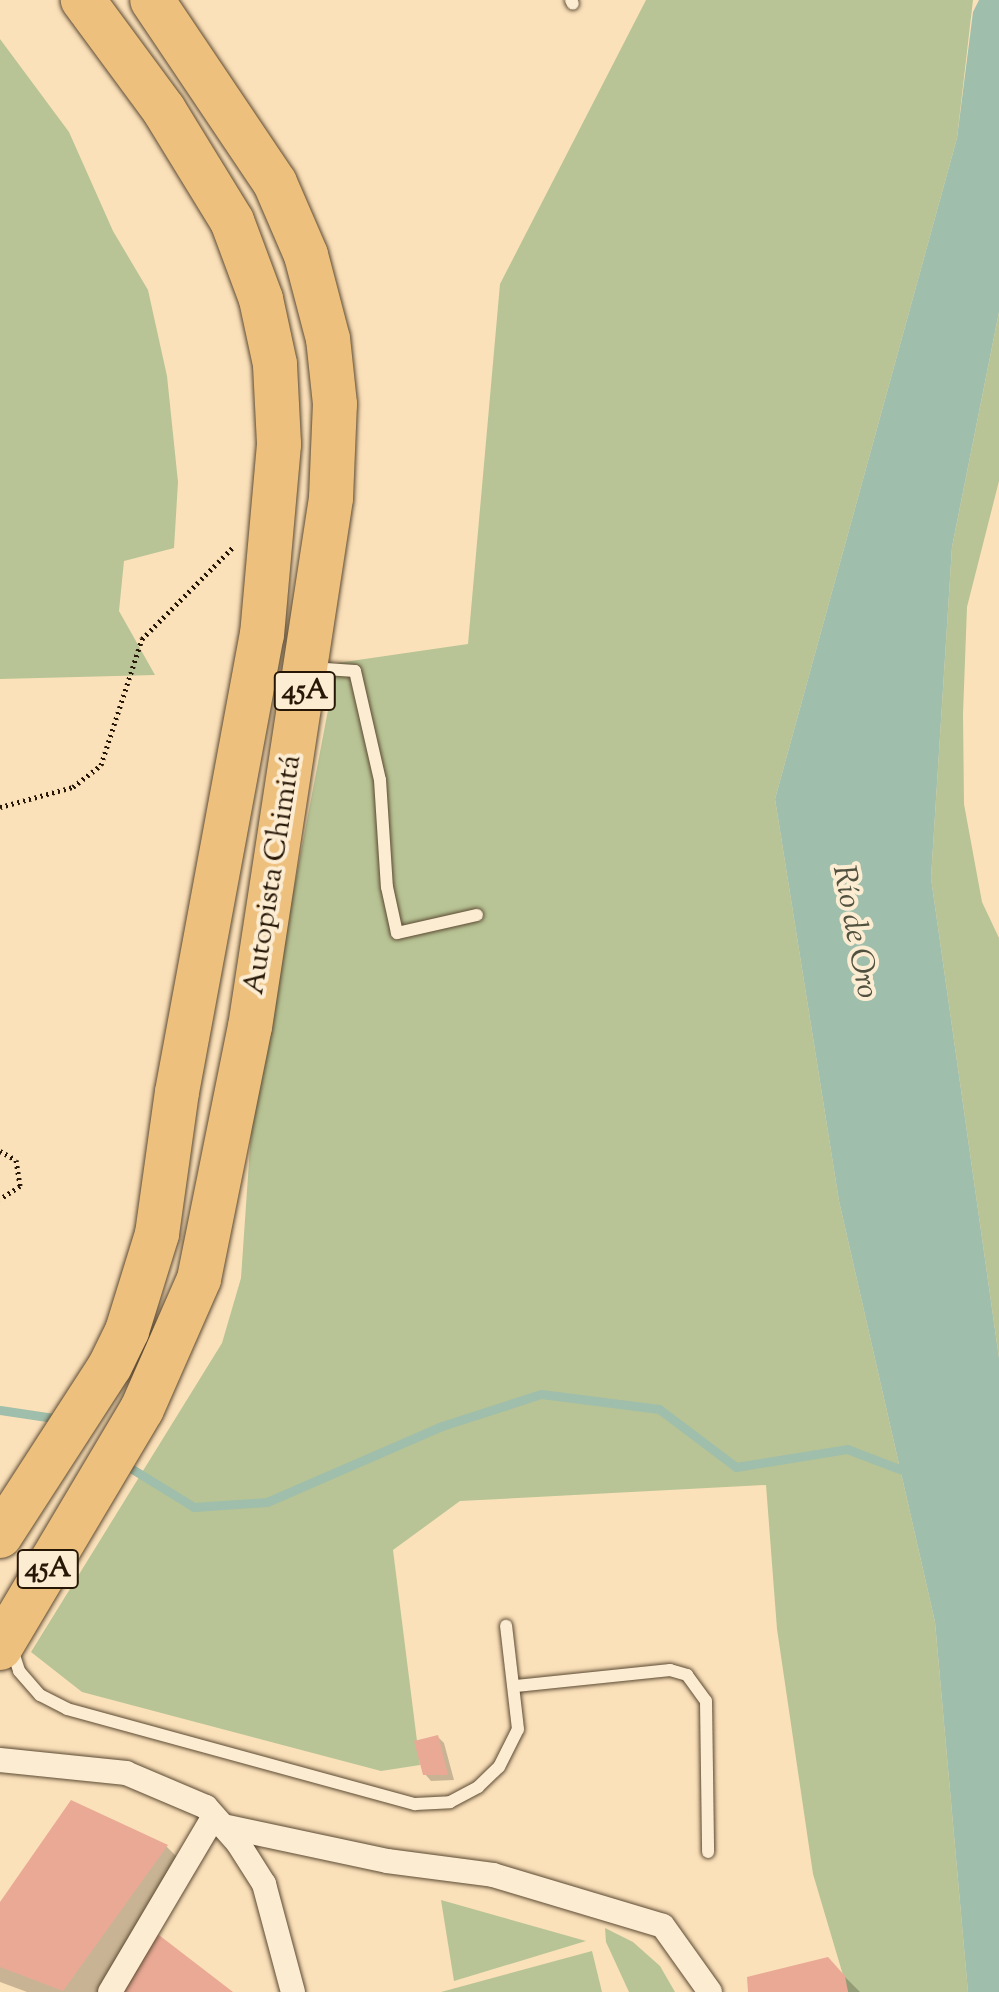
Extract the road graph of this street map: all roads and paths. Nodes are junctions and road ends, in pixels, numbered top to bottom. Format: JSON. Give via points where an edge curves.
{"nodes":[{"id":1,"x":83,"y":0,"type":"edge"},
{"id":2,"x":152,"y":0,"type":"edge"},
{"id":3,"x":273,"y":505,"type":"junction"},
{"id":4,"x":308,"y":668,"type":"junction"},
{"id":5,"x":0,"y":807,"type":"edge"},
{"id":6,"x":477,"y":915,"type":"dead end"},
{"id":7,"x":0,"y":1151,"type":"edge"},
{"id":8,"x":0,"y":1199,"type":"edge"},
{"id":9,"x":0,"y":1536,"type":"edge"},
{"id":10,"x":506,"y":1626,"type":"dead end"},
{"id":11,"x":4,"y":1642,"type":"edge"},
{"id":12,"x":516,"y":1686,"type":"junction"},
{"id":13,"x":0,"y":1760,"type":"edge"},
{"id":14,"x":26,"y":1765,"type":"junction"},
{"id":15,"x":0,"y":1768,"type":"edge"},
{"id":16,"x":218,"y":1821,"type":"junction"},
{"id":17,"x":708,"y":1852,"type":"dead end"},
{"id":18,"x":287,"y":1986,"type":"edge"},
{"id":19,"x":110,"y":1992,"type":"edge"},
{"id":20,"x":710,"y":1992,"type":"edge"}],
"edges":[{"from":1,"to":3,"type":"highway","name":"Autopista Chimitá","number":"45A","via":[[164,110],[232,221],[261,299],[275,364],[279,444]]},
{"from":2,"to":4,"type":"highway","name":"Autopista Chimitá","number":"45A","via":[[275,183],[306,255],[328,339],[335,404],[331,498]]},
{"from":3,"to":5,"type":"path","via":[[142,639],[101,765],[73,787]]},
{"from":3,"to":9,"type":"highway","name":"Autopista Chimitá","number":"45A","via":[[262,635],[177,1092],[157,1234],[127,1331],[97,1389]]},
{"from":4,"to":6,"type":"lane","via":[[355,671],[380,780],[387,887],[397,933]]},
{"from":4,"to":11,"type":"highway","name":"Autopista Chimitá","number":"45A","via":[[199,1279],[142,1409]]},
{"from":7,"to":8,"type":"path","via":[[16,1160],[20,1186]]},
{"from":10,"to":12,"type":"lane"},
{"from":11,"to":12,"type":"lane","via":[[40,1695],[67,1709],[415,1804],[450,1802],[478,1787],[499,1767],[518,1729]]},
{"from":12,"to":17,"type":"lane","via":[[670,1670],[687,1675],[706,1701]]},
{"from":13,"to":14,"type":"street"},
{"from":14,"to":15,"type":"street"},
{"from":14,"to":16,"type":"street","via":[[126,1773],[206,1807]]},
{"from":16,"to":18,"type":"street","via":[[264,1884]]},
{"from":16,"to":19,"type":"street"},
{"from":16,"to":20,"type":"street","via":[[387,1861],[493,1875],[663,1926]]}]}
